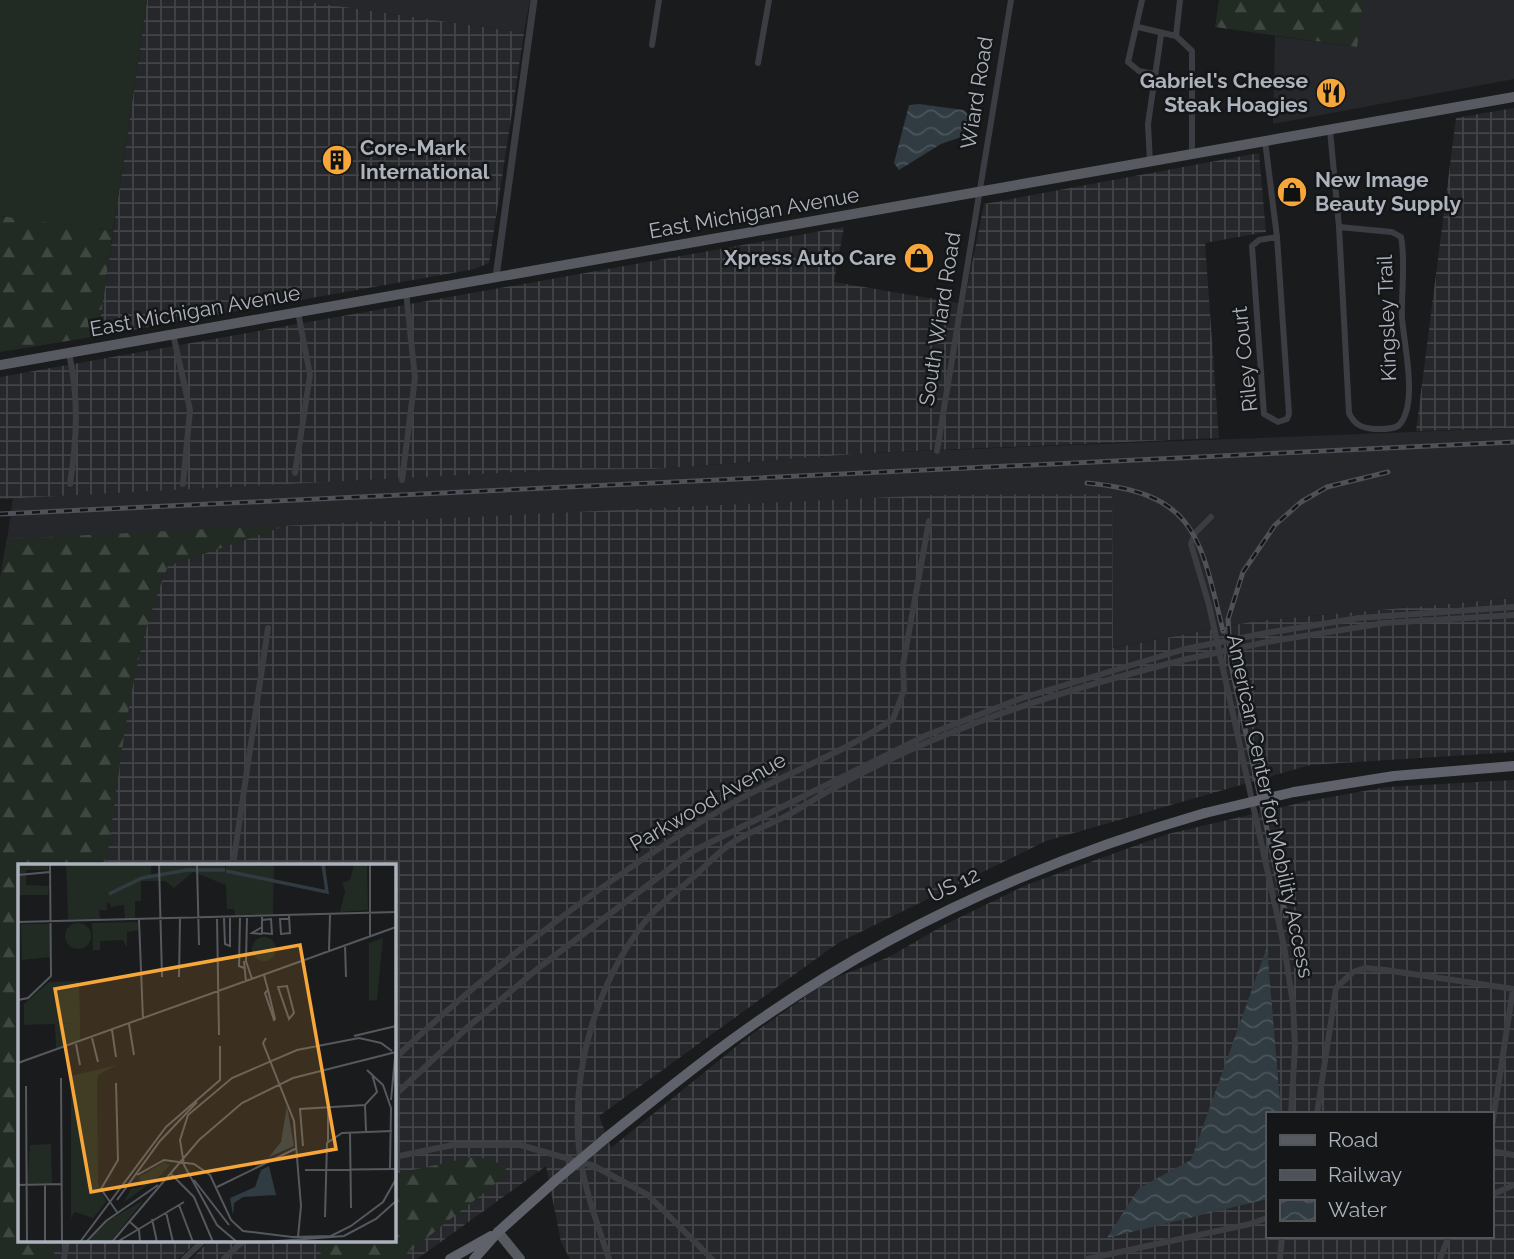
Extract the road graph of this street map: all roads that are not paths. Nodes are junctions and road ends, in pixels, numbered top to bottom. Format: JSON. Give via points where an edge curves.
{"nodes":[{"id":1,"x":534,"y":0,"type":"edge"},
{"id":2,"x":659,"y":0,"type":"edge"},
{"id":3,"x":769,"y":0,"type":"edge"},
{"id":4,"x":1011,"y":0,"type":"edge"},
{"id":5,"x":1142,"y":0,"type":"edge"},
{"id":6,"x":1180,"y":0,"type":"edge"},
{"id":7,"x":1138,"y":27,"type":"junction"},
{"id":8,"x":1161,"y":35,"type":"junction"},
{"id":9,"x":1176,"y":36,"type":"junction"},
{"id":10,"x":652,"y":46,"type":"dead end"},
{"id":11,"x":758,"y":63,"type":"dead end"},
{"id":12,"x":1155,"y":74,"type":"junction"},
{"id":13,"x":1153,"y":84,"type":"junction"},
{"id":14,"x":1192,"y":88,"type":"junction"},
{"id":15,"x":1514,"y":97,"type":"edge"},
{"id":16,"x":1330,"y":130,"type":"junction"},
{"id":17,"x":1265,"y":141,"type":"junction"},
{"id":18,"x":1192,"y":155,"type":"junction"},
{"id":19,"x":1150,"y":162,"type":"junction"},
{"id":20,"x":981,"y":193,"type":"junction"},
{"id":21,"x":1339,"y":227,"type":"junction"},
{"id":22,"x":1277,"y":237,"type":"junction"},
{"id":23,"x":496,"y":277,"type":"junction"},
{"id":24,"x":406,"y":292,"type":"junction"},
{"id":25,"x":298,"y":312,"type":"junction"},
{"id":26,"x":173,"y":334,"type":"junction"},
{"id":27,"x":69,"y":353,"type":"junction"},
{"id":28,"x":0,"y":365,"type":"edge"},
{"id":29,"x":937,"y":451,"type":"dead end"},
{"id":30,"x":295,"y":472,"type":"dead end"},
{"id":31,"x":402,"y":480,"type":"dead end"},
{"id":32,"x":70,"y":484,"type":"dead end"},
{"id":33,"x":183,"y":484,"type":"dead end"},
{"id":34,"x":1211,"y":517,"type":"dead end"},
{"id":35,"x":929,"y":522,"type":"dead end"},
{"id":36,"x":1514,"y":607,"type":"edge"},
{"id":37,"x":1514,"y":615,"type":"edge"},
{"id":38,"x":268,"y":628,"type":"dead end"},
{"id":39,"x":1514,"y":766,"type":"edge"},
{"id":40,"x":233,"y":864,"type":"edge"},
{"id":41,"x":1514,"y":989,"type":"edge"},
{"id":42,"x":396,"y":1057,"type":"edge"},
{"id":43,"x":396,"y":1094,"type":"edge"},
{"id":44,"x":1291,"y":1112,"type":"edge"},
{"id":45,"x":1317,"y":1112,"type":"edge"},
{"id":46,"x":1493,"y":1120,"type":"edge"},
{"id":47,"x":1493,"y":1151,"type":"edge"},
{"id":48,"x":1514,"y":1155,"type":"edge"},
{"id":49,"x":396,"y":1157,"type":"edge"},
{"id":50,"x":1514,"y":1185,"type":"edge"},
{"id":51,"x":1493,"y":1194,"type":"edge"},
{"id":52,"x":1266,"y":1218,"type":"edge"},
{"id":53,"x":498,"y":1232,"type":"junction"},
{"id":54,"x":1282,"y":1238,"type":"edge"},
{"id":55,"x":1448,"y":1238,"type":"edge"},
{"id":56,"x":202,"y":1242,"type":"edge"},
{"id":57,"x":242,"y":1242,"type":"edge"},
{"id":58,"x":184,"y":1259,"type":"edge"},
{"id":59,"x":224,"y":1259,"type":"edge"},
{"id":60,"x":450,"y":1259,"type":"edge"},
{"id":61,"x":474,"y":1259,"type":"edge"},
{"id":62,"x":520,"y":1259,"type":"edge"},
{"id":63,"x":609,"y":1259,"type":"edge"},
{"id":64,"x":712,"y":1259,"type":"edge"},
{"id":65,"x":1087,"y":1259,"type":"edge"},
{"id":66,"x":1280,"y":1259,"type":"edge"},
{"id":67,"x":1440,"y":1259,"type":"edge"}],
"edges":[{"from":1,"to":23,"type":"street"},
{"from":2,"to":10,"type":"street"},
{"from":3,"to":11,"type":"street"},
{"from":4,"to":20,"type":"street","name":"Wiard Road"},
{"from":5,"to":7,"type":"street"},
{"from":6,"to":9,"type":"street"},
{"from":7,"to":8,"type":"street"},
{"from":7,"to":12,"type":"street","via":[[1128,62],[1139,71]]},
{"from":8,"to":9,"type":"street"},
{"from":8,"to":12,"type":"street"},
{"from":9,"to":14,"type":"street","via":[[1192,51]]},
{"from":12,"to":13,"type":"street"},
{"from":13,"to":14,"type":"street"},
{"from":13,"to":19,"type":"street"},
{"from":14,"to":18,"type":"street"},
{"from":15,"to":16,"type":"main road","name":"East Michigan Avenue"},
{"from":16,"to":17,"type":"main road","name":"East Michigan Avenue"},
{"from":16,"to":21,"type":"street","name":"Kingsley Trail"},
{"from":17,"to":18,"type":"main road","name":"East Michigan Avenue"},
{"from":17,"to":22,"type":"street","name":"Riley Court"},
{"from":18,"to":19,"type":"main road","name":"East Michigan Avenue"},
{"from":19,"to":20,"type":"main road","name":"East Michigan Avenue"},
{"from":20,"to":23,"type":"main road","name":"East Michigan Avenue"},
{"from":20,"to":29,"type":"street","name":"South Wiard Road"},
{"from":21,"to":21,"type":"street","name":"Kingsley Trail","via":[[1349,413],[1359,425],[1395,427],[1400,425],[1407,401],[1408,378],[1401,237],[1392,232]]},
{"from":22,"to":22,"type":"street","name":"Riley Court","via":[[1289,414],[1278,422],[1264,414],[1252,246]]},
{"from":23,"to":24,"type":"main road","name":"East Michigan Avenue"},
{"from":24,"to":25,"type":"main road","name":"East Michigan Avenue"},
{"from":24,"to":31,"type":"street","via":[[415,378]]},
{"from":25,"to":26,"type":"main road","name":"East Michigan Avenue"},
{"from":25,"to":30,"type":"street","via":[[310,376]]},
{"from":26,"to":27,"type":"main road","name":"East Michigan Avenue"},
{"from":26,"to":33,"type":"street","via":[[190,410]]},
{"from":27,"to":28,"type":"main road","name":"East Michigan Avenue"},
{"from":27,"to":32,"type":"street","via":[[78,402]]},
{"from":34,"to":44,"type":"street","name":"American Center for Mobility Access","via":[[1191,544],[1212,618],[1284,946],[1293,1015]]},
{"from":35,"to":42,"type":"street","name":"Parkwood Avenue","via":[[903,665],[904,690],[893,719],[657,849],[519,949]]},
{"from":36,"to":43,"type":"street","bridge":true,"via":[[1359,618],[1185,649],[1022,698],[927,735],[692,851],[541,966]]},
{"from":37,"to":63,"type":"street","bridge":true,"via":[[1385,623],[1267,642],[1104,680],[1020,706],[905,752],[728,845],[641,926],[615,966],[588,1037],[578,1098],[578,1138],[589,1196]]},
{"from":38,"to":40,"type":"street"},
{"from":39,"to":53,"type":"highway","name":"US 12","number":"US 12","bridge":true,"via":[[1394,776],[1294,792],[1205,813],[1002,884],[886,941],[766,1015],[701,1061]]},
{"from":41,"to":45,"type":"street","via":[[1385,970],[1353,972],[1336,988]]},
{"from":41,"to":46,"type":"street"},
{"from":47,"to":48,"type":"street"},
{"from":49,"to":64,"type":"street","bridge":true,"via":[[453,1145],[520,1145],[594,1166],[648,1195]]},
{"from":50,"to":51,"type":"street"},
{"from":52,"to":65,"type":"street"},
{"from":53,"to":60,"type":"highway","name":"US 12","number":"US 12"},
{"from":53,"to":61,"type":"highway","name":"US 12","number":"US 12"},
{"from":53,"to":62,"type":"main road"},
{"from":54,"to":66,"type":"street"},
{"from":55,"to":67,"type":"street"},
{"from":56,"to":58,"type":"street"},
{"from":57,"to":59,"type":"street"}]}
